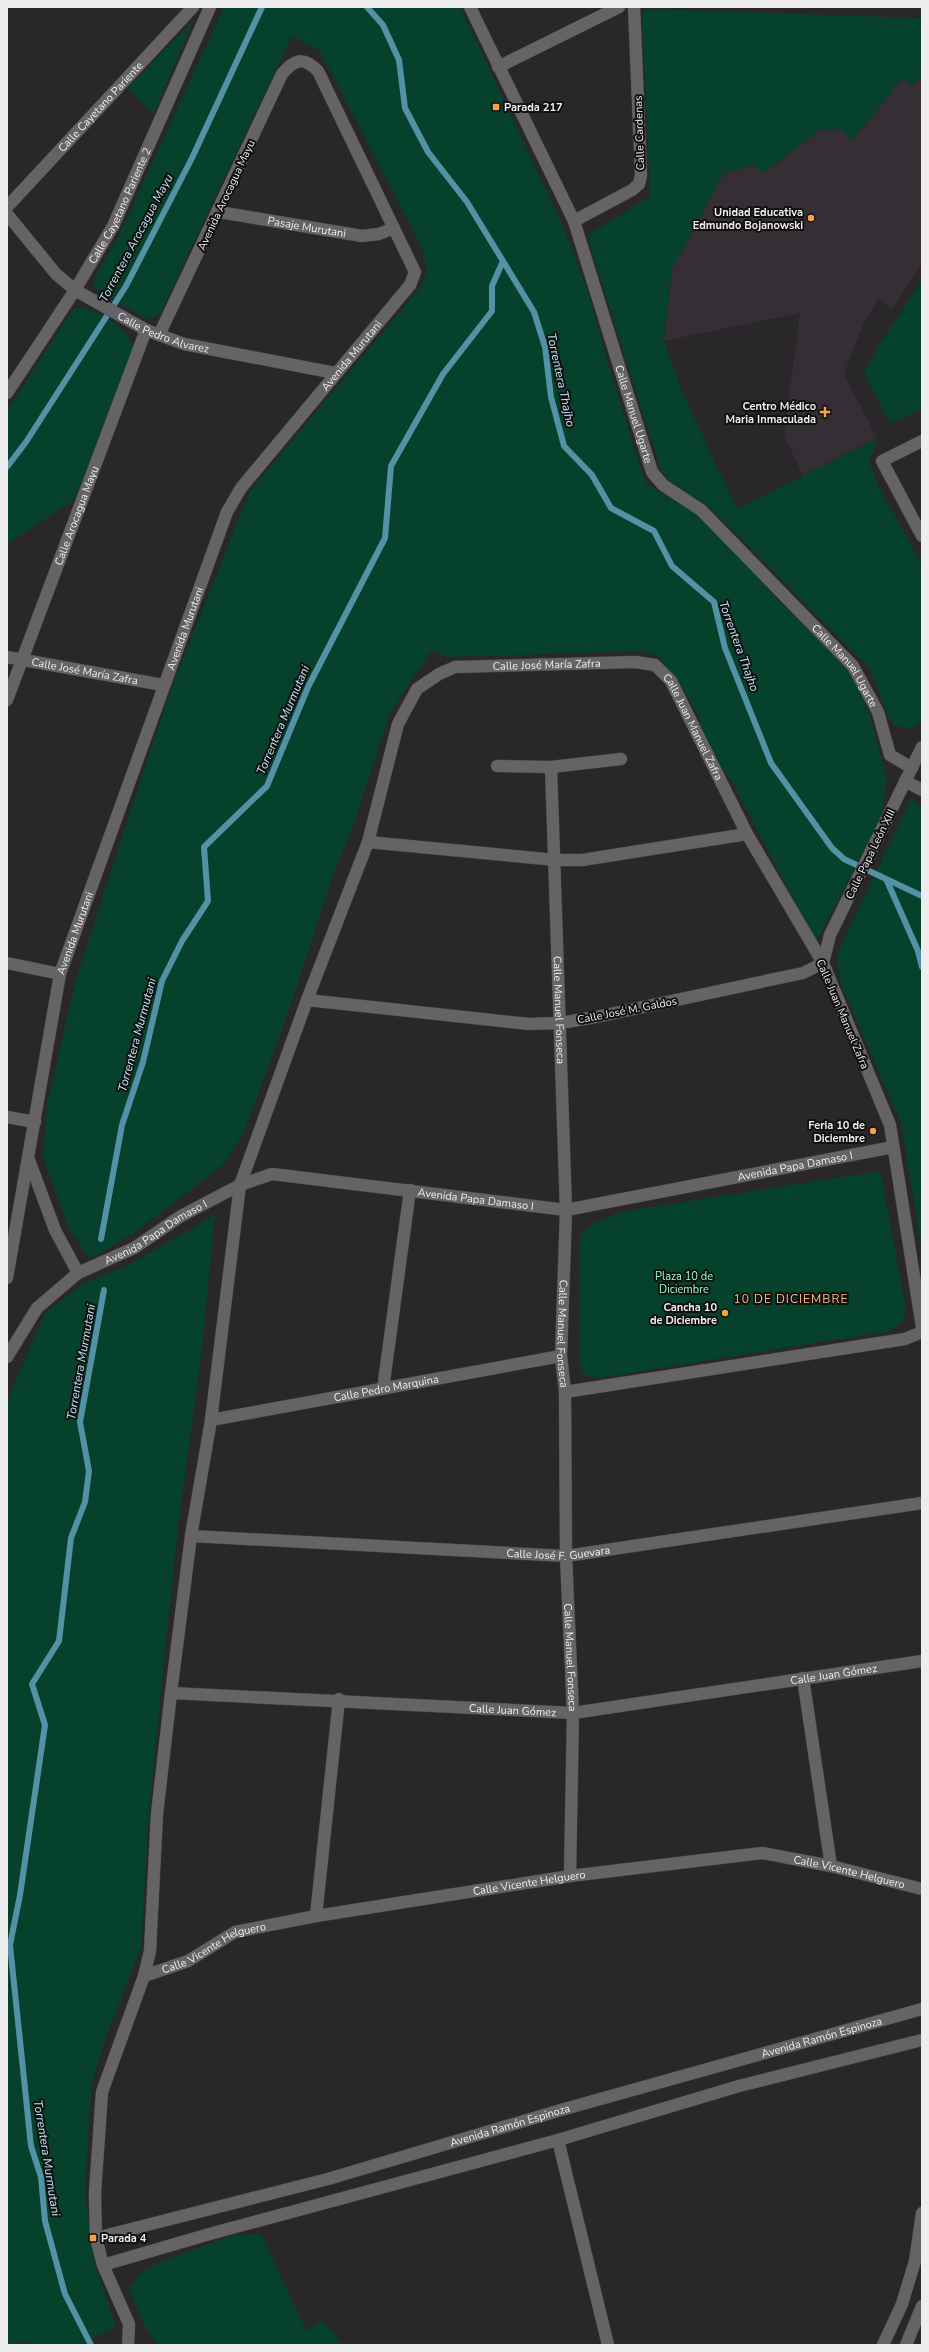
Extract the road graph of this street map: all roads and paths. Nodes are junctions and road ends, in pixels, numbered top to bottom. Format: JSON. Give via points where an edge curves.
{"nodes":[{"id":1,"x":193,"y":7,"type":"edge"},
{"id":2,"x":210,"y":7,"type":"edge"},
{"id":3,"x":470,"y":7,"type":"edge"},
{"id":4,"x":619,"y":7,"type":"edge"},
{"id":5,"x":634,"y":7,"type":"edge"},
{"id":6,"x":299,"y":60,"type":"joint"},
{"id":7,"x":498,"y":67,"type":"junction"},
{"id":8,"x":7,"y":207,"type":"edge"},
{"id":9,"x":219,"y":212,"type":"junction"},
{"id":10,"x":7,"y":214,"type":"edge"},
{"id":11,"x":574,"y":221,"type":"junction"},
{"id":12,"x":394,"y":228,"type":"junction"},
{"id":13,"x":75,"y":290,"type":"junction"},
{"id":14,"x":146,"y":330,"type":"junction"},
{"id":15,"x":160,"y":335,"type":"junction"},
{"id":16,"x":335,"y":372,"type":"junction"},
{"id":17,"x":7,"y":393,"type":"edge"},
{"id":18,"x":922,"y":441,"type":"edge"},
{"id":19,"x":922,"y":536,"type":"edge"},
{"id":20,"x":7,"y":657,"type":"edge"},
{"id":21,"x":22,"y":660,"type":"junction"},
{"id":22,"x":656,"y":665,"type":"joint"},
{"id":23,"x":163,"y":685,"type":"junction"},
{"id":24,"x":7,"y":700,"type":"edge"},
{"id":25,"x":922,"y":747,"type":"edge"},
{"id":26,"x":621,"y":759,"type":"dead end"},
{"id":27,"x":497,"y":766,"type":"dead end"},
{"id":28,"x":551,"y":767,"type":"junction"},
{"id":29,"x":912,"y":768,"type":"junction"},
{"id":30,"x":905,"y":781,"type":"junction"},
{"id":31,"x":922,"y":790,"type":"edge"},
{"id":32,"x":748,"y":834,"type":"junction"},
{"id":33,"x":368,"y":842,"type":"junction"},
{"id":34,"x":556,"y":860,"type":"junction"},
{"id":35,"x":823,"y":963,"type":"junction"},
{"id":36,"x":7,"y":964,"type":"edge"},
{"id":37,"x":60,"y":974,"type":"junction"},
{"id":38,"x":307,"y":1000,"type":"junction"},
{"id":39,"x":560,"y":1023,"type":"junction"},
{"id":40,"x":7,"y":1117,"type":"edge"},
{"id":41,"x":35,"y":1122,"type":"junction"},
{"id":42,"x":893,"y":1148,"type":"junction"},
{"id":43,"x":29,"y":1158,"type":"junction"},
{"id":44,"x":240,"y":1185,"type":"junction"},
{"id":45,"x":410,"y":1190,"type":"junction"},
{"id":46,"x":566,"y":1210,"type":"junction"},
{"id":47,"x":78,"y":1273,"type":"junction"},
{"id":48,"x":7,"y":1278,"type":"edge"},
{"id":49,"x":922,"y":1327,"type":"edge"},
{"id":50,"x":922,"y":1332,"type":"edge"},
{"id":51,"x":561,"y":1356,"type":"junction"},
{"id":52,"x":7,"y":1357,"type":"edge"},
{"id":53,"x":384,"y":1389,"type":"junction"},
{"id":54,"x":565,"y":1392,"type":"junction"},
{"id":55,"x":211,"y":1420,"type":"junction"},
{"id":56,"x":922,"y":1503,"type":"edge"},
{"id":57,"x":191,"y":1536,"type":"junction"},
{"id":58,"x":566,"y":1556,"type":"junction"},
{"id":59,"x":922,"y":1661,"type":"edge"},
{"id":60,"x":803,"y":1678,"type":"junction"},
{"id":61,"x":171,"y":1693,"type":"junction"},
{"id":62,"x":339,"y":1699,"type":"junction"},
{"id":63,"x":573,"y":1712,"type":"junction"},
{"id":64,"x":831,"y":1866,"type":"junction"},
{"id":65,"x":570,"y":1876,"type":"junction"},
{"id":66,"x":922,"y":1890,"type":"edge"},
{"id":67,"x":316,"y":1916,"type":"junction"},
{"id":68,"x":144,"y":1976,"type":"junction"},
{"id":69,"x":922,"y":2009,"type":"edge"},
{"id":70,"x":922,"y":2040,"type":"edge"},
{"id":71,"x":558,"y":2140,"type":"junction"},
{"id":72,"x":922,"y":2213,"type":"edge"},
{"id":73,"x":96,"y":2238,"type":"junction"},
{"id":74,"x":103,"y":2265,"type":"junction"},
{"id":75,"x":922,"y":2306,"type":"edge"},
{"id":76,"x":128,"y":2345,"type":"edge"},
{"id":77,"x":608,"y":2345,"type":"edge"},
{"id":78,"x":883,"y":2345,"type":"edge"},
{"id":79,"x":906,"y":2345,"type":"edge"}],
"edges":[{"from":1,"to":8,"type":"street","name":"Calle Cayetano Pariente"},
{"from":2,"to":13,"type":"street","name":"Calle Cayetano Pariente 2","via":[[113,226]]},
{"from":3,"to":7,"type":"street","name":"Calle Manuel Ugarte"},
{"from":4,"to":7,"type":"street"},
{"from":5,"to":11,"type":"street","name":"Calle Cardenas","via":[[641,175],[639,184]]},
{"from":6,"to":9,"type":"street","name":"Avenida Arocagua Mayu","via":[[282,74]]},
{"from":6,"to":12,"type":"street","name":"Avenida Murutani","via":[[310,62],[318,71]]},
{"from":7,"to":11,"type":"street","name":"Calle Manuel Ugarte"},
{"from":9,"to":12,"type":"street","name":"Pasaje Murutani","via":[[362,236],[379,234]]},
{"from":9,"to":15,"type":"street","name":"Avenida Arocagua Mayu"},
{"from":10,"to":13,"type":"street","name":"Calle Pedro Alvarez","via":[[56,274]]},
{"from":11,"to":29,"type":"street","name":"Calle Manuel Ugarte","via":[[652,472],[663,485],[701,510],[854,666],[878,712],[890,755]]},
{"from":12,"to":16,"type":"street","name":"Avenida Murutani","via":[[415,272],[410,285]]},
{"from":13,"to":14,"type":"street","name":"Calle Pedro Alvarez"},
{"from":13,"to":17,"type":"street","name":"Calle Cayetano Pariente 2"},
{"from":14,"to":15,"type":"street","name":"Calle Pedro Alvarez"},
{"from":14,"to":21,"type":"street","name":"Calle Arocagua Mayu"},
{"from":15,"to":16,"type":"street","name":"Calle Pedro Alvarez","via":[[184,344]]},
{"from":16,"to":23,"type":"street","name":"Avenida Murutani","via":[[241,488],[227,512]]},
{"from":18,"to":19,"type":"street","via":[[882,461]]},
{"from":20,"to":21,"type":"street","name":"Calle José María Zafra"},
{"from":21,"to":23,"type":"street","name":"Calle José María Zafra"},
{"from":21,"to":24,"type":"street","name":"Calle Arocagua Mayu"},
{"from":22,"to":32,"type":"street","name":"Calle Juan Manuel Zafra","via":[[670,682]]},
{"from":22,"to":33,"type":"street","name":"Calle José María Zafra","via":[[635,662],[455,667],[439,674],[417,689],[398,724]]},
{"from":23,"to":37,"type":"street","name":"Avenida Murutani"},
{"from":25,"to":29,"type":"street","name":"Calle Papa León XIII"},
{"from":26,"to":28,"type":"street"},
{"from":27,"to":28,"type":"street"},
{"from":28,"to":34,"type":"street","name":"Calle Manuel Fonseca"},
{"from":29,"to":30,"type":"street","name":"Calle Papa León XIII"},
{"from":30,"to":31,"type":"street"},
{"from":30,"to":35,"type":"street","name":"Calle Papa León XIII","via":[[830,935]]},
{"from":32,"to":34,"type":"street","via":[[582,860]]},
{"from":32,"to":35,"type":"street","name":"Calle Juan Manuel Zafra"},
{"from":33,"to":34,"type":"street"},
{"from":33,"to":38,"type":"street","name":"Calle José María Zafra"},
{"from":34,"to":39,"type":"street","name":"Calle Manuel Fonseca"},
{"from":35,"to":39,"type":"street","name":"Calle José M. Galdos","via":[[803,973]]},
{"from":35,"to":42,"type":"street","name":"Calle Juan Manuel Zafra","via":[[890,1125]]},
{"from":36,"to":37,"type":"street"},
{"from":37,"to":41,"type":"street","name":"Avenida Murutani"},
{"from":38,"to":39,"type":"street","name":"Calle José M. Galdos","via":[[529,1024]]},
{"from":38,"to":44,"type":"street","name":"Calle José María Zafra"},
{"from":39,"to":46,"type":"street","name":"Calle Manuel Fonseca"},
{"from":40,"to":41,"type":"street"},
{"from":41,"to":43,"type":"street","name":"Avenida Murutani"},
{"from":42,"to":46,"type":"street","name":"Avenida Papa Damaso I"},
{"from":42,"to":49,"type":"street","name":"Calle Juan Manuel Zafra"},
{"from":43,"to":47,"type":"street","via":[[54,1230]]},
{"from":43,"to":48,"type":"street","name":"Avenida Murutani"},
{"from":44,"to":45,"type":"street","name":"Avenida Papa Damaso I","via":[[272,1174]]},
{"from":44,"to":47,"type":"street","name":"Avenida Papa Damaso I","via":[[181,1216],[134,1248]]},
{"from":44,"to":55,"type":"street","name":"Calle José María Zafra"},
{"from":45,"to":46,"type":"street","name":"Avenida Papa Damaso I"},
{"from":45,"to":53,"type":"street"},
{"from":46,"to":51,"type":"street","name":"Calle Manuel Fonseca"},
{"from":47,"to":52,"type":"street","name":"Avenida Papa Damaso I","via":[[37,1308]]},
{"from":50,"to":54,"type":"street","via":[[905,1339]]},
{"from":51,"to":53,"type":"street","name":"Calle Pedro Marquina"},
{"from":51,"to":54,"type":"street","name":"Calle Manuel Fonseca"},
{"from":53,"to":55,"type":"street","name":"Calle Pedro Marquina"},
{"from":54,"to":58,"type":"street","name":"Calle Manuel Fonseca"},
{"from":55,"to":57,"type":"street","name":"Calle José María Zafra"},
{"from":56,"to":58,"type":"street","name":"Calle José F. Guevara"},
{"from":57,"to":58,"type":"street","name":"Calle José F. Guevara"},
{"from":57,"to":61,"type":"street","name":"Calle José María Zafra"},
{"from":58,"to":63,"type":"street","name":"Calle Manuel Fonseca"},
{"from":59,"to":60,"type":"street","name":"Calle Juan Gómez"},
{"from":60,"to":63,"type":"street","name":"Calle Juan Gómez"},
{"from":60,"to":64,"type":"street"},
{"from":61,"to":62,"type":"street","name":"Calle Juan Gómez"},
{"from":61,"to":68,"type":"street","name":"Calle José María Zafra","via":[[157,1814],[150,1951]]},
{"from":62,"to":63,"type":"street","name":"Calle Juan Gómez"},
{"from":62,"to":67,"type":"street"},
{"from":63,"to":65,"type":"street","name":"Calle Manuel Fonseca"},
{"from":64,"to":65,"type":"street","name":"Calle Vicente Helguero","via":[[762,1853]]},
{"from":64,"to":66,"type":"street","name":"Calle Vicente Helguero"},
{"from":65,"to":67,"type":"street","name":"Calle Vicente Helguero"},
{"from":67,"to":68,"type":"street","name":"Calle Vicente Helguero","via":[[235,1932],[188,1961]]},
{"from":68,"to":73,"type":"street","name":"Calle José María Zafra","via":[[102,2092],[95,2193]]},
{"from":69,"to":73,"type":"street","name":"Avenida Ramón Espinoza","via":[[568,2108],[328,2179]]},
{"from":70,"to":71,"type":"street","via":[[739,2086]]},
{"from":71,"to":74,"type":"street"},
{"from":71,"to":77,"type":"street"},
{"from":72,"to":78,"type":"street","via":[[915,2261],[902,2304]]},
{"from":73,"to":74,"type":"street","name":"Calle José María Zafra"},
{"from":74,"to":76,"type":"street","name":"Calle José María Zafra","via":[[129,2324]]},
{"from":75,"to":79,"type":"street"}]}
